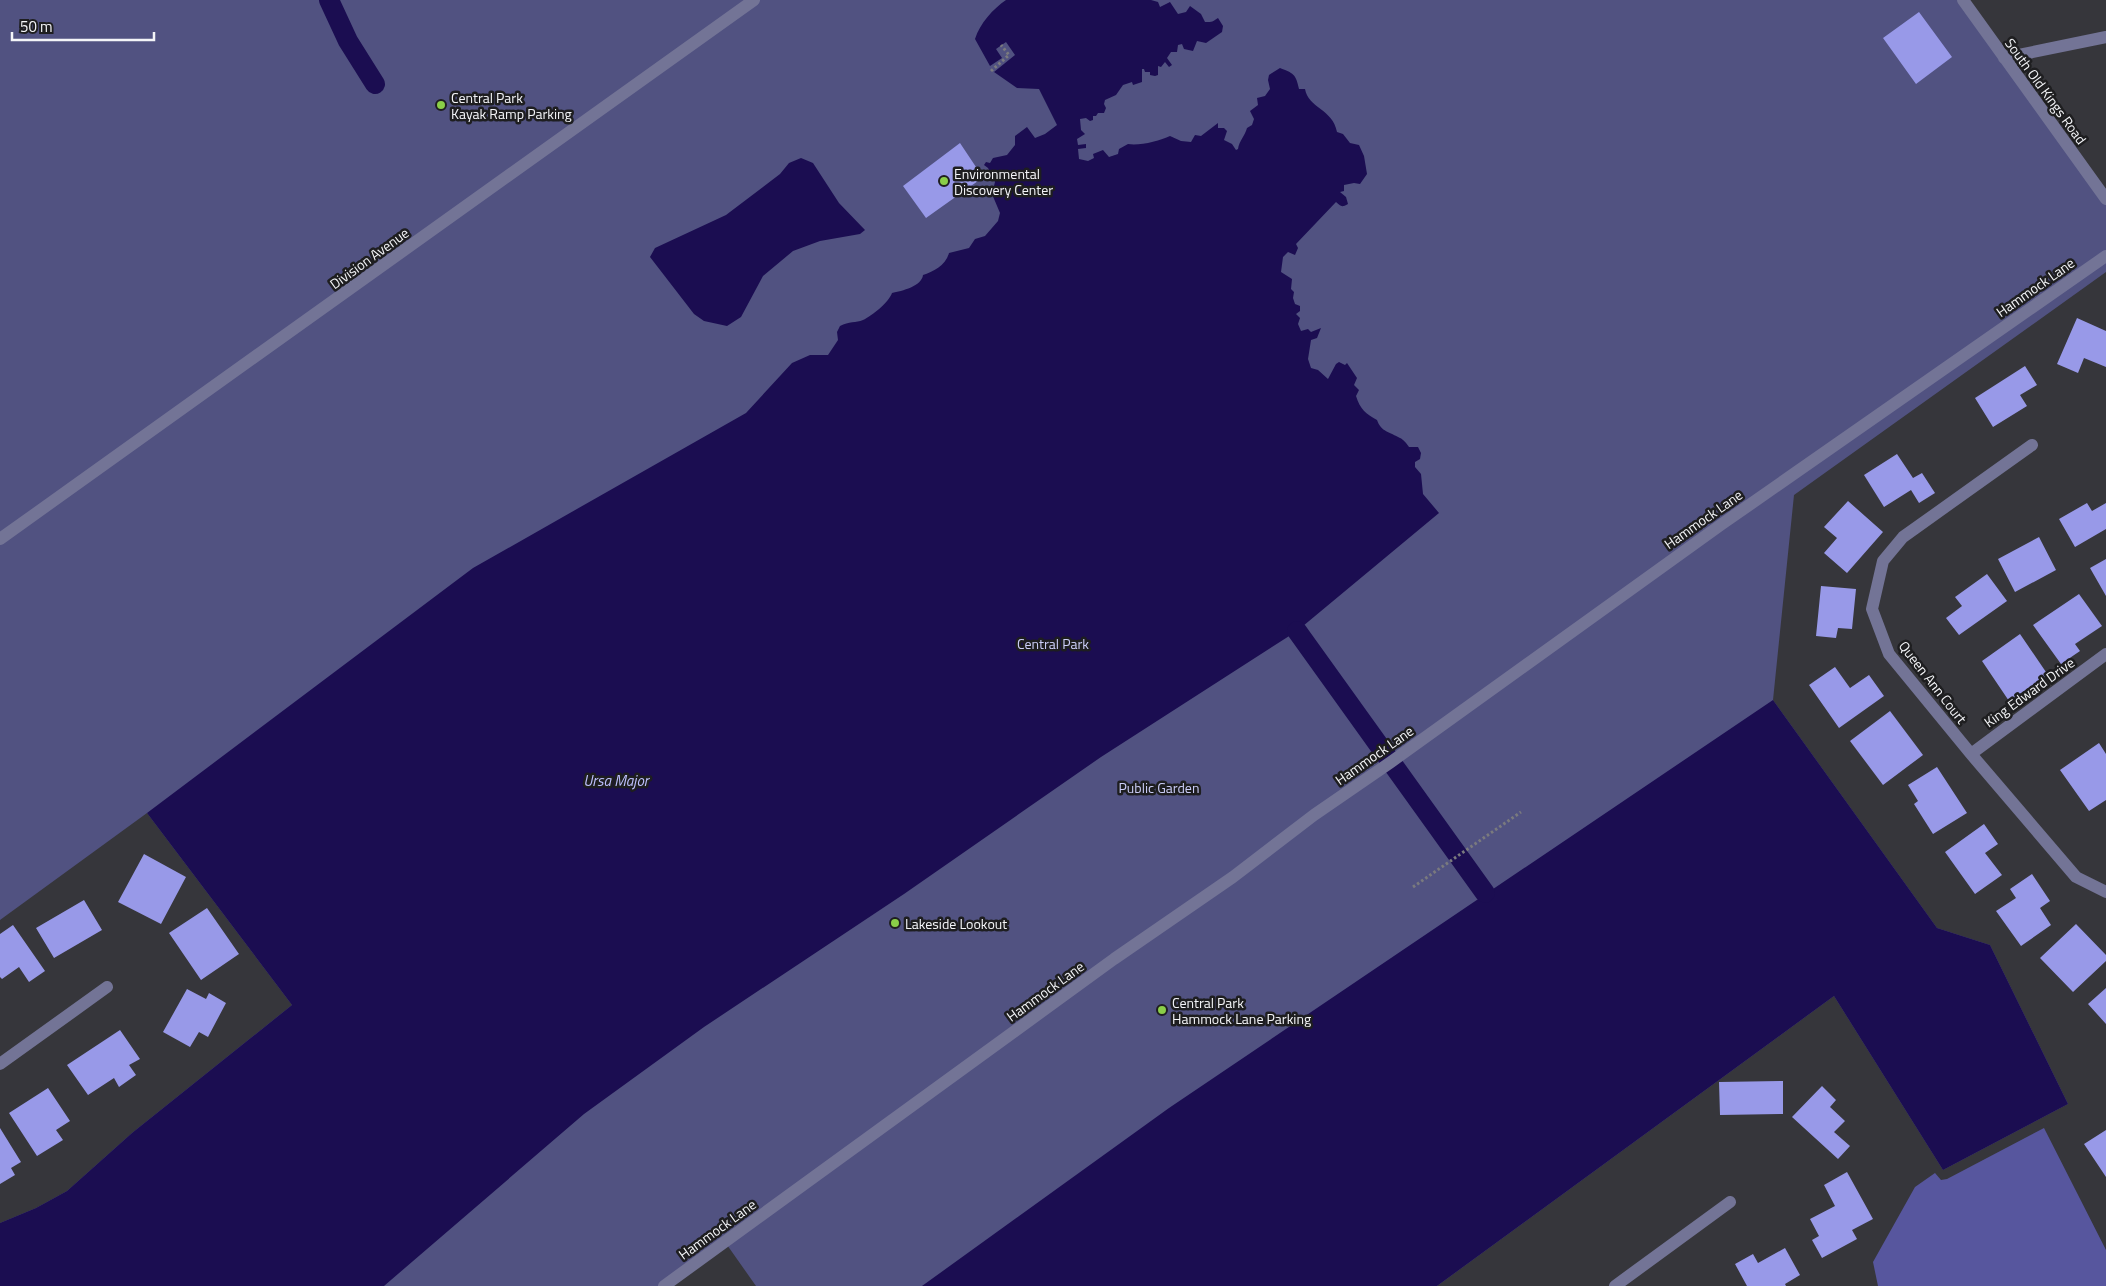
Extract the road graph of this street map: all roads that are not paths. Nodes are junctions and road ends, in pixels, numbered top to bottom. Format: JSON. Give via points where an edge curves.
{"nodes":[{"id":1,"x":754,"y":0,"type":"edge"},
{"id":2,"x":1963,"y":0,"type":"edge"},
{"id":3,"x":2106,"y":36,"type":"edge"},
{"id":4,"x":2004,"y":58,"type":"junction"},
{"id":5,"x":2106,"y":199,"type":"edge"},
{"id":6,"x":2106,"y":256,"type":"edge"},
{"id":7,"x":2032,"y":445,"type":"dead end"},
{"id":8,"x":0,"y":539,"type":"edge"},
{"id":9,"x":2106,"y":654,"type":"edge"},
{"id":10,"x":1971,"y":754,"type":"junction"},
{"id":11,"x":2106,"y":892,"type":"edge"},
{"id":12,"x":107,"y":987,"type":"dead end"},
{"id":13,"x":0,"y":1064,"type":"edge"},
{"id":14,"x":1730,"y":1202,"type":"dead end"},
{"id":15,"x":664,"y":1286,"type":"edge"},
{"id":16,"x":1614,"y":1286,"type":"edge"}],
"edges":[{"from":1,"to":8,"type":"street","name":"Division Avenue"},
{"from":2,"to":4,"type":"street","name":"South Old Kings Road"},
{"from":3,"to":4,"type":"street"},
{"from":4,"to":5,"type":"street","name":"South Old Kings Road"},
{"from":6,"to":15,"type":"street","name":"Hammock Lane","via":[[1314,815],[1233,877],[1114,958]]},
{"from":7,"to":10,"type":"street","name":"Queen Ann Court","via":[[1903,537],[1883,561],[1872,608],[1889,654]]},
{"from":9,"to":10,"type":"street","name":"King Edward Drive"},
{"from":10,"to":11,"type":"street","name":"Queen Ann Court","via":[[2076,877]]},
{"from":12,"to":13,"type":"street"},
{"from":14,"to":16,"type":"street"}]}
